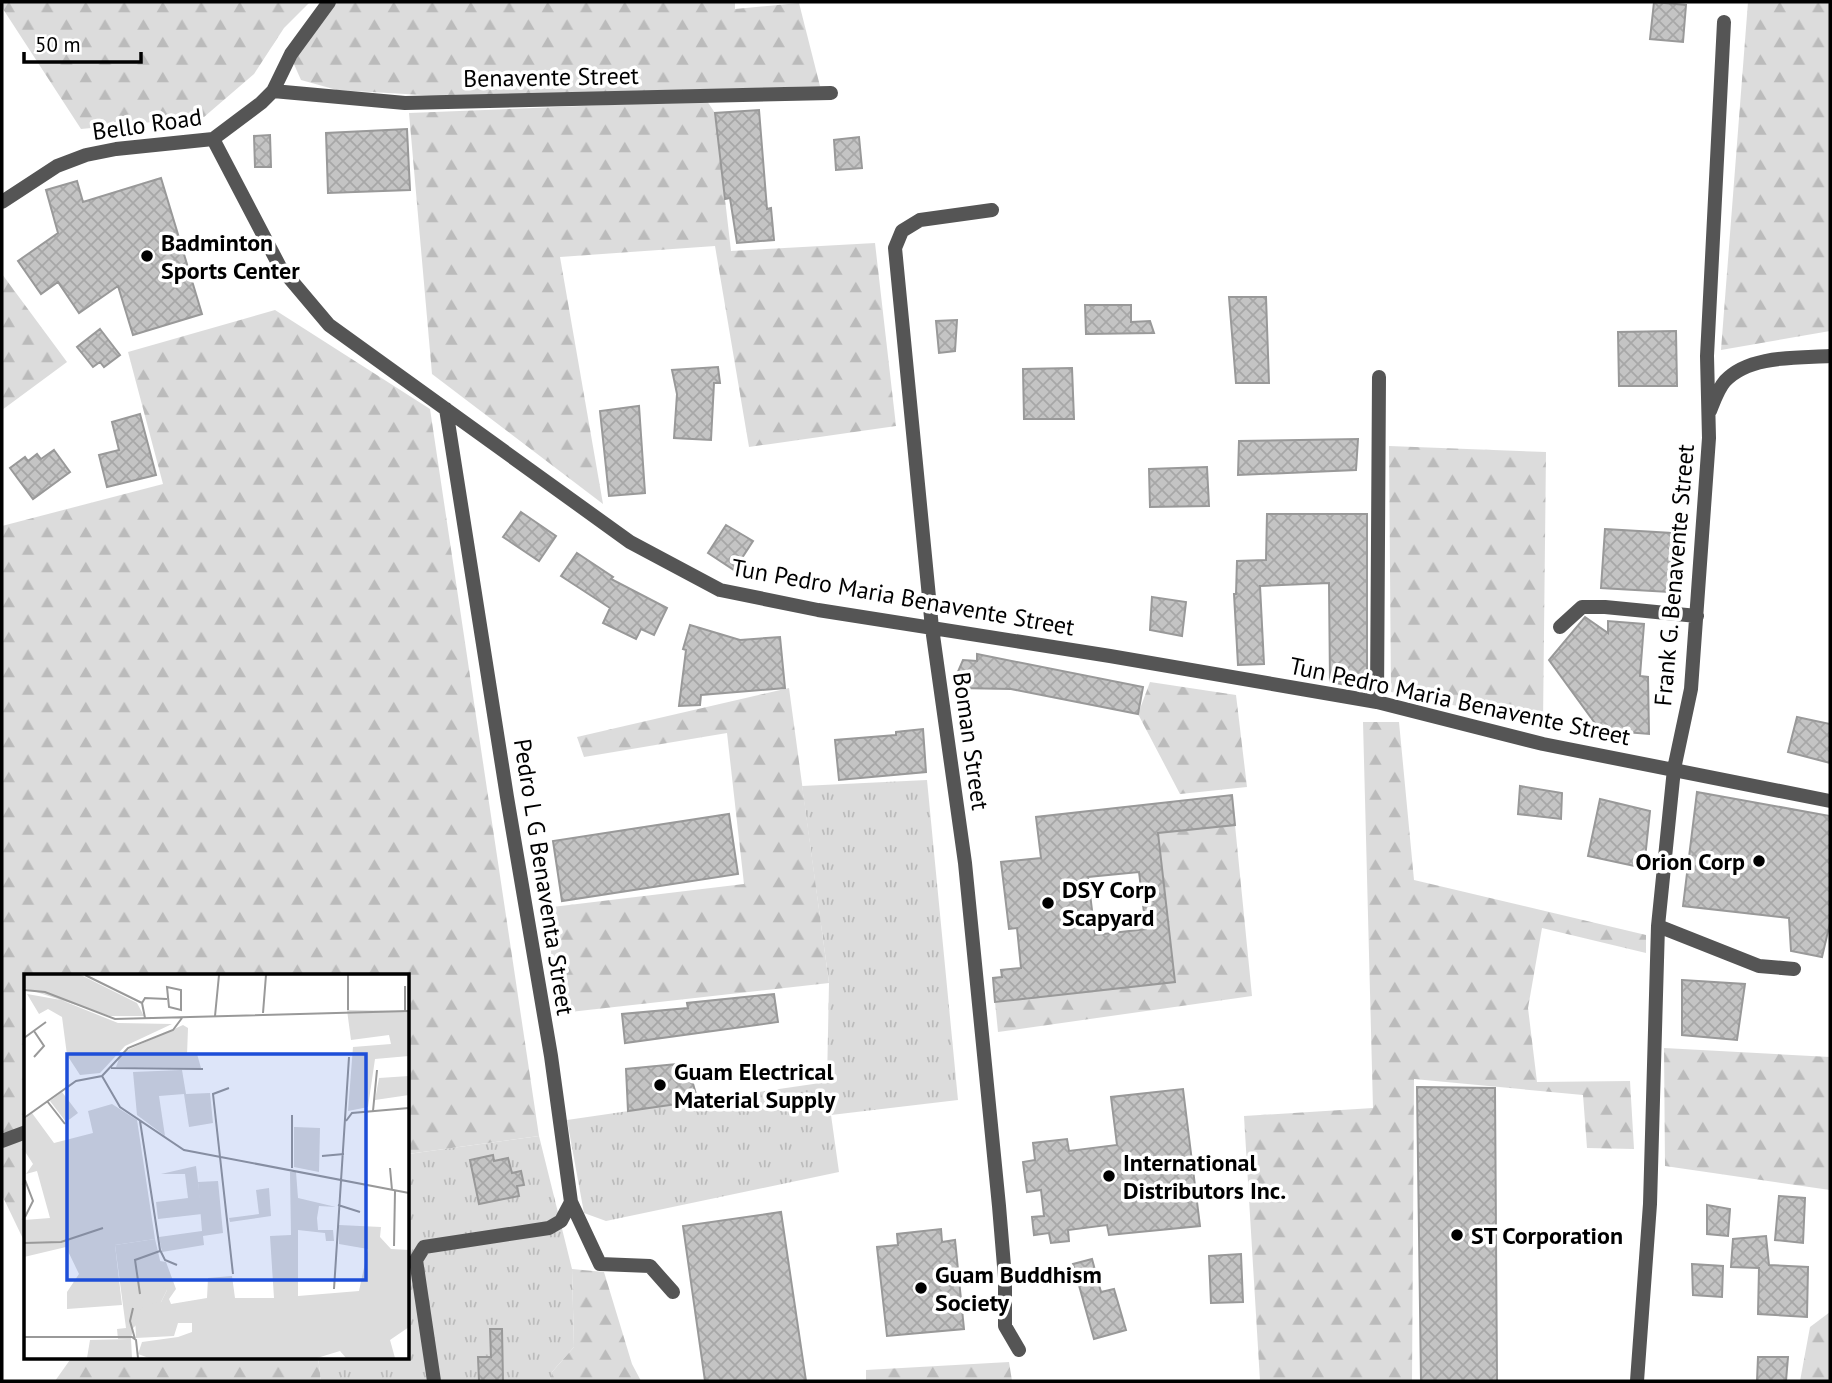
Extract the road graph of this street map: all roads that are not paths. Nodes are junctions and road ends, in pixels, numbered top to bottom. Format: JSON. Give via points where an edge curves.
{"nodes":[{"id":1,"x":330,"y":2,"type":"edge"},
{"id":2,"x":1724,"y":22,"type":"dead end"},
{"id":3,"x":273,"y":91,"type":"junction"},
{"id":4,"x":831,"y":93,"type":"dead end"},
{"id":5,"x":214,"y":139,"type":"junction"},
{"id":6,"x":2,"y":202,"type":"edge"},
{"id":7,"x":992,"y":210,"type":"dead end"},
{"id":8,"x":1830,"y":356,"type":"edge"},
{"id":9,"x":1379,"y":377,"type":"dead end"},
{"id":10,"x":446,"y":409,"type":"junction"},
{"id":11,"x":1708,"y":415,"type":"junction"},
{"id":12,"x":1697,"y":616,"type":"junction"},
{"id":13,"x":1560,"y":627,"type":"dead end"},
{"id":14,"x":932,"y":628,"type":"junction"},
{"id":15,"x":1377,"y":702,"type":"junction"},
{"id":16,"x":1674,"y":769,"type":"junction"},
{"id":17,"x":1830,"y":801,"type":"edge"},
{"id":18,"x":1658,"y":926,"type":"junction"},
{"id":19,"x":1794,"y":969,"type":"dead end"},
{"id":20,"x":24,"y":1133,"type":"edge"},
{"id":21,"x":2,"y":1141,"type":"edge"},
{"id":22,"x":571,"y":1202,"type":"junction"},
{"id":23,"x":673,"y":1292,"type":"dead end"},
{"id":24,"x":1019,"y":1350,"type":"dead end"},
{"id":25,"x":434,"y":1381,"type":"edge"},
{"id":26,"x":1637,"y":1381,"type":"edge"}],
"edges":[{"from":1,"to":3,"type":"street","name":"Bello Road","via":[[291,54]]},
{"from":2,"to":11,"type":"street","name":"Frank G. Benavente Street"},
{"from":3,"to":4,"type":"street","name":"Benavente Street","via":[[405,103]]},
{"from":3,"to":5,"type":"street","name":"Bello Road"},
{"from":5,"to":6,"type":"street","name":"Bello Road","via":[[86,155],[57,166]]},
{"from":5,"to":10,"type":"street","name":"Tun Pedro Maria Benavente Street","via":[[280,267],[302,295],[329,325]]},
{"from":7,"to":14,"type":"street","name":"Boman Street","via":[[920,220],[902,231],[894,248]]},
{"from":8,"to":11,"type":"street","via":[[1746,366],[1725,382]]},
{"from":9,"to":15,"type":"street"},
{"from":10,"to":14,"type":"street","name":"Tun Pedro Maria Benavente Street","via":[[630,542],[720,590]]},
{"from":10,"to":22,"type":"street","name":"Pedro L G Benaventa Street"},
{"from":11,"to":12,"type":"street","name":"Frank G. Benavente Street"},
{"from":12,"to":13,"type":"street","via":[[1583,607]]},
{"from":12,"to":16,"type":"street","name":"Frank G. Benavente Street","via":[[1691,690]]},
{"from":14,"to":15,"type":"street","name":"Tun Pedro Maria Benavente Street"},
{"from":14,"to":24,"type":"street","name":"Boman Street","via":[[965,863],[999,1206],[1005,1326]]},
{"from":15,"to":16,"type":"street","name":"Tun Pedro Maria Benavente Street","via":[[1543,744]]},
{"from":16,"to":17,"type":"street","name":"Tun Pedro Maria Benavente Street"},
{"from":16,"to":18,"type":"street","name":"Frank G. Benavente Street"},
{"from":18,"to":19,"type":"street","via":[[1759,966]]},
{"from":18,"to":26,"type":"street","name":"Frank G. Benavente Street","via":[[1650,1204]]},
{"from":20,"to":21,"type":"street"},
{"from":22,"to":23,"type":"street","name":"Pedro L G Benaventa Street","via":[[600,1264],[650,1266]]},
{"from":22,"to":25,"type":"street","via":[[561,1221],[549,1228],[424,1247],[416,1260]]}]}
